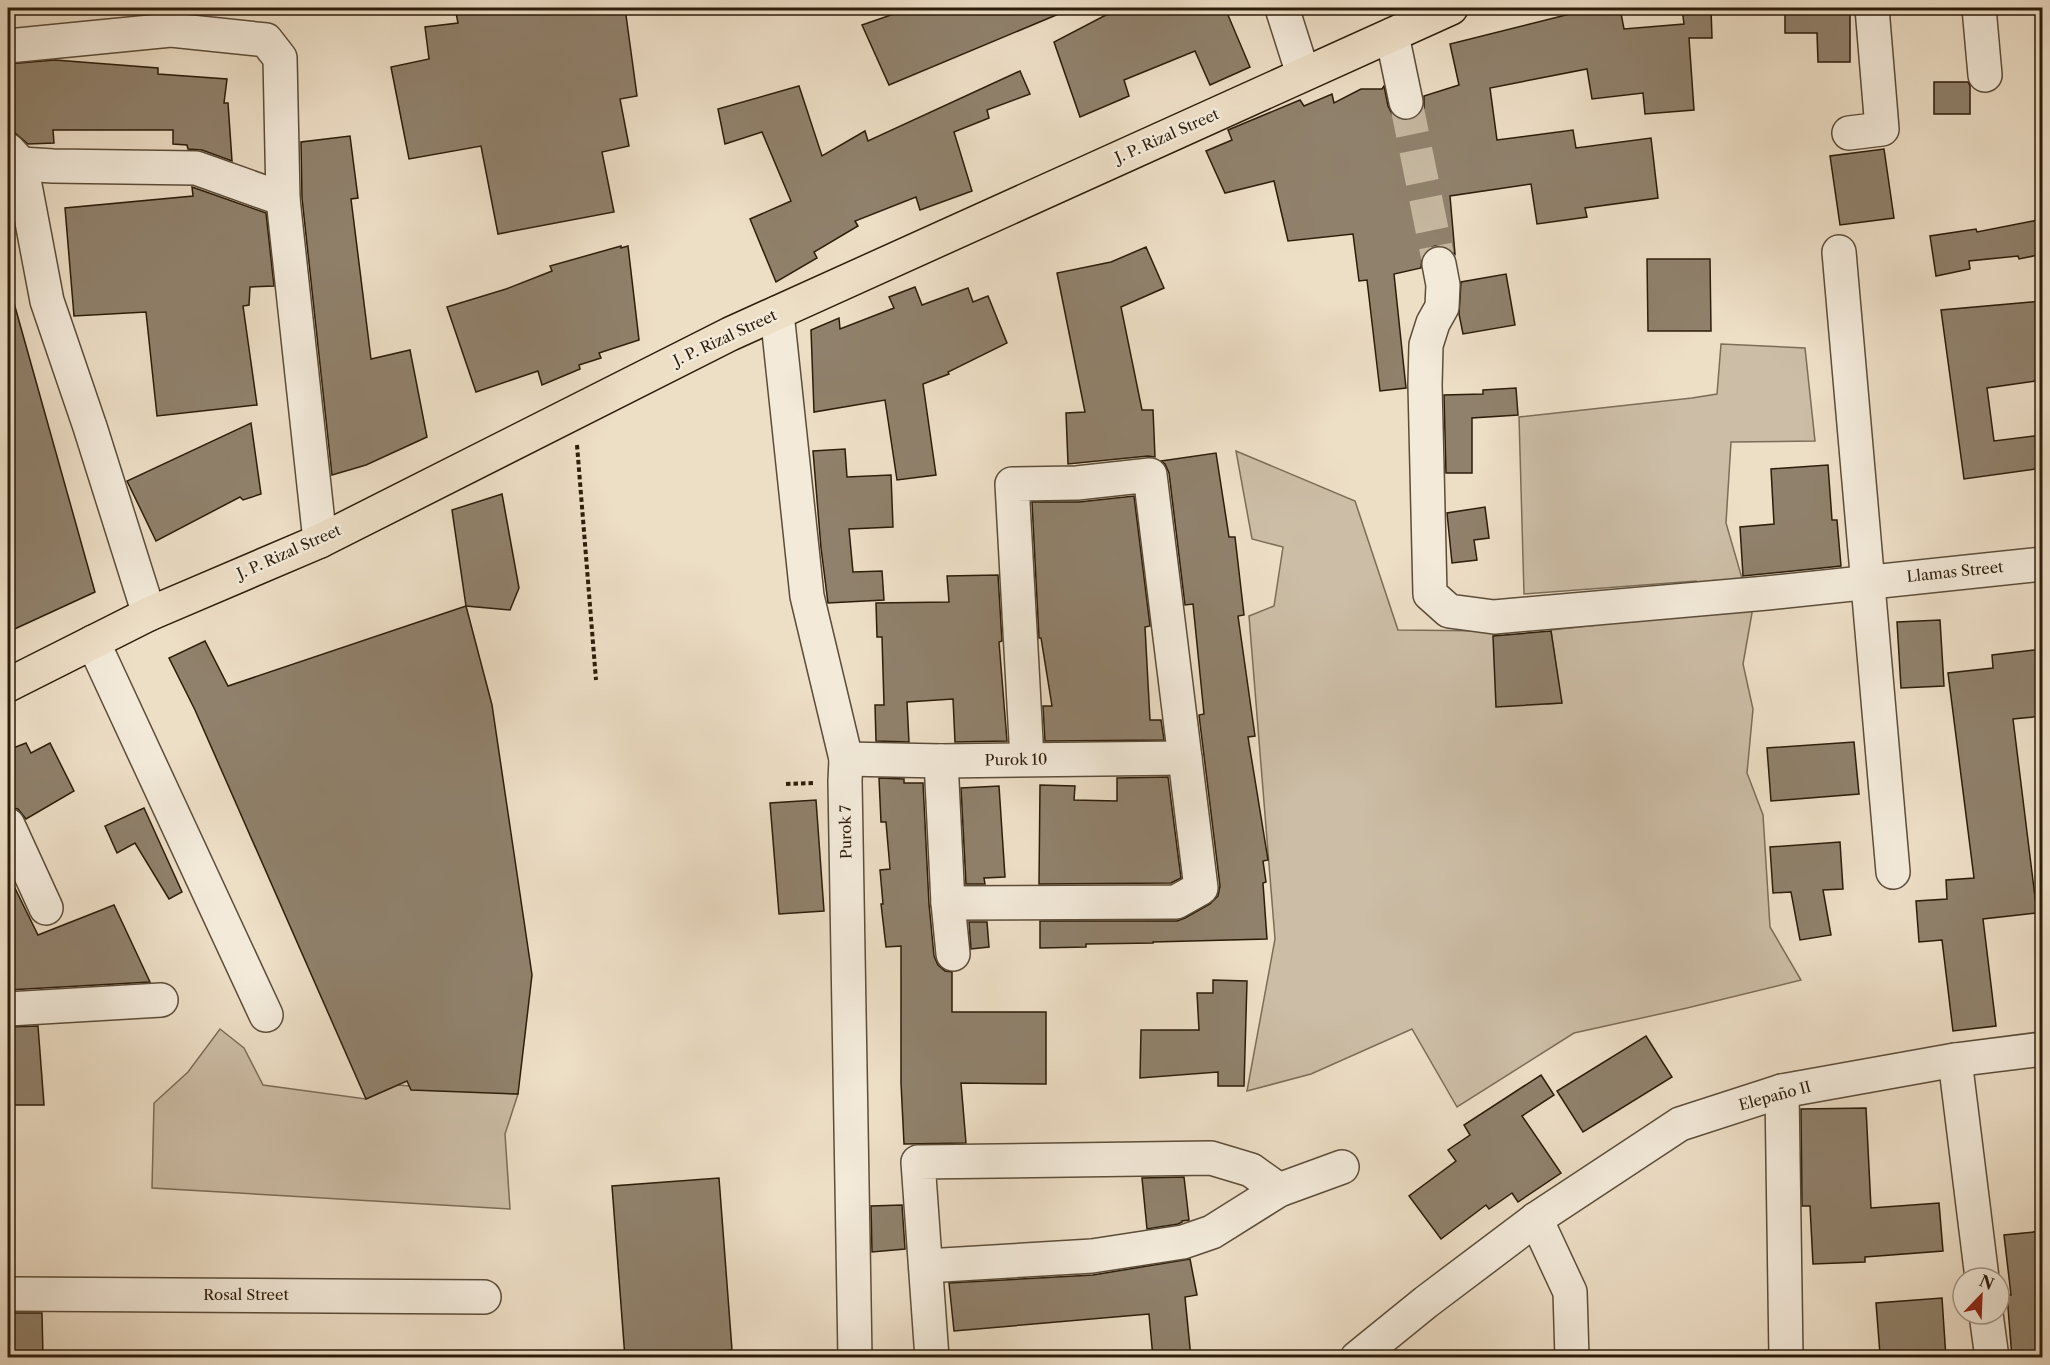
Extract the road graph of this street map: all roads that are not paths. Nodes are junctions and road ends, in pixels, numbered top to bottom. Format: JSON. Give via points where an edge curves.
{"nodes":[{"id":1,"x":1282,"y":8,"type":"edge"},
{"id":2,"x":1451,"y":8,"type":"edge"},
{"id":3,"x":1872,"y":8,"type":"edge"},
{"id":4,"x":1979,"y":8,"type":"edge"},
{"id":5,"x":1392,"y":34,"type":"junction"},
{"id":6,"x":8,"y":46,"type":"edge"},
{"id":7,"x":1303,"y":74,"type":"junction"},
{"id":8,"x":1984,"y":75,"type":"dead end"},
{"id":9,"x":1406,"y":102,"type":"tunnel mouth"},
{"id":10,"x":1849,"y":133,"type":"dead end"},
{"id":11,"x":14,"y":157,"type":"edge"},
{"id":12,"x":283,"y":199,"type":"junction"},
{"id":13,"x":1839,"y":252,"type":"dead end"},
{"id":14,"x":1438,"y":264,"type":"tunnel mouth"},
{"id":15,"x":777,"y":313,"type":"junction"},
{"id":16,"x":320,"y":541,"type":"junction"},
{"id":17,"x":2043,"y":564,"type":"edge"},
{"id":18,"x":1868,"y":581,"type":"junction"},
{"id":19,"x":149,"y":614,"type":"junction"},
{"id":20,"x":93,"y":642,"type":"junction"},
{"id":21,"x":8,"y":685,"type":"edge"},
{"id":22,"x":1185,"y":758,"type":"junction"},
{"id":23,"x":846,"y":759,"type":"junction"},
{"id":24,"x":1027,"y":759,"type":"junction"},
{"id":25,"x":941,"y":761,"type":"junction"},
{"id":26,"x":8,"y":825,"type":"edge"},
{"id":27,"x":1893,"y":872,"type":"dead end"},
{"id":28,"x":948,"y":903,"type":"junction"},
{"id":29,"x":46,"y":908,"type":"dead end"},
{"id":30,"x":953,"y":954,"type":"dead end"},
{"id":31,"x":161,"y":1000,"type":"dead end"},
{"id":32,"x":8,"y":1009,"type":"edge"},
{"id":33,"x":266,"y":1015,"type":"dead end"},
{"id":34,"x":2043,"y":1049,"type":"edge"},
{"id":35,"x":1955,"y":1060,"type":"junction"},
{"id":36,"x":1782,"y":1091,"type":"junction"},
{"id":37,"x":1342,"y":1167,"type":"dead end"},
{"id":38,"x":1279,"y":1190,"type":"junction"},
{"id":39,"x":1536,"y":1219,"type":"junction"},
{"id":40,"x":926,"y":1266,"type":"junction"},
{"id":41,"x":1981,"y":1266,"type":"edge"},
{"id":42,"x":8,"y":1294,"type":"edge"},
{"id":43,"x":484,"y":1297,"type":"dead end"},
{"id":44,"x":1988,"y":1326,"type":"edge"},
{"id":45,"x":855,"y":1358,"type":"edge"},
{"id":46,"x":932,"y":1358,"type":"edge"},
{"id":47,"x":1357,"y":1358,"type":"edge"},
{"id":48,"x":1572,"y":1358,"type":"edge"},
{"id":49,"x":1786,"y":1358,"type":"edge"},
{"id":50,"x":1992,"y":1358,"type":"edge"}],
"edges":[{"from":1,"to":7,"type":"street"},
{"from":2,"to":5,"type":"main road","name":"J. P. Rizal Street"},
{"from":3,"to":10,"type":"street","via":[[1882,129]]},
{"from":4,"to":8,"type":"street"},
{"from":5,"to":7,"type":"main road","name":"J. P. Rizal Street"},
{"from":5,"to":9,"type":"street"},
{"from":6,"to":12,"type":"street","via":[[171,30],[266,40],[280,58]]},
{"from":7,"to":15,"type":"main road","name":"J. P. Rizal Street"},
{"from":11,"to":12,"type":"street","via":[[53,166],[196,168]]},
{"from":11,"to":19,"type":"street","via":[[47,301]]},
{"from":12,"to":16,"type":"street"},
{"from":13,"to":18,"type":"street"},
{"from":14,"to":18,"type":"street","name":"Llamas Street","via":[[1443,285],[1442,307],[1426,345],[1425,385],[1430,594],[1449,611],[1494,616]]},
{"from":15,"to":16,"type":"main road","name":"J. P. Rizal Street"},
{"from":15,"to":23,"type":"street","name":"Purok 7","via":[[807,596]]},
{"from":16,"to":19,"type":"main road","name":"J. P. Rizal Street"},
{"from":17,"to":18,"type":"street","name":"Llamas Street"},
{"from":18,"to":27,"type":"street"},
{"from":19,"to":20,"type":"main road","name":"J. P. Rizal Street"},
{"from":20,"to":21,"type":"main road","name":"J. P. Rizal Street"},
{"from":20,"to":33,"type":"street"},
{"from":22,"to":24,"type":"street","name":"Purok 10"},
{"from":22,"to":24,"type":"street","via":[[1149,475],[1077,483],[1012,484]]},
{"from":22,"to":28,"type":"street","via":[[1201,888],[1176,902]]},
{"from":23,"to":25,"type":"street","name":"Purok 10"},
{"from":23,"to":45,"type":"street","name":"Purok 7"},
{"from":24,"to":25,"type":"street","name":"Purok 10"},
{"from":25,"to":28,"type":"street"},
{"from":26,"to":29,"type":"street"},
{"from":28,"to":30,"type":"street"},
{"from":31,"to":32,"type":"street"},
{"from":34,"to":35,"type":"street","name":"Elepaño II"},
{"from":35,"to":36,"type":"street","name":"Elepaño II"},
{"from":35,"to":41,"type":"street"},
{"from":36,"to":39,"type":"street","name":"Elepaño II","via":[[1680,1124]]},
{"from":36,"to":49,"type":"street"},
{"from":37,"to":38,"type":"street"},
{"from":38,"to":40,"type":"street","via":[[1212,1232],[1183,1242],[1092,1256]]},
{"from":38,"to":40,"type":"street","via":[[1251,1170],[1211,1158],[918,1162]]},
{"from":39,"to":47,"type":"street","name":"Elepaño II"},
{"from":39,"to":48,"type":"street","via":[[1570,1292]]},
{"from":40,"to":46,"type":"street"},
{"from":42,"to":43,"type":"street","name":"Rosal Street"},
{"from":44,"to":50,"type":"street"}]}
